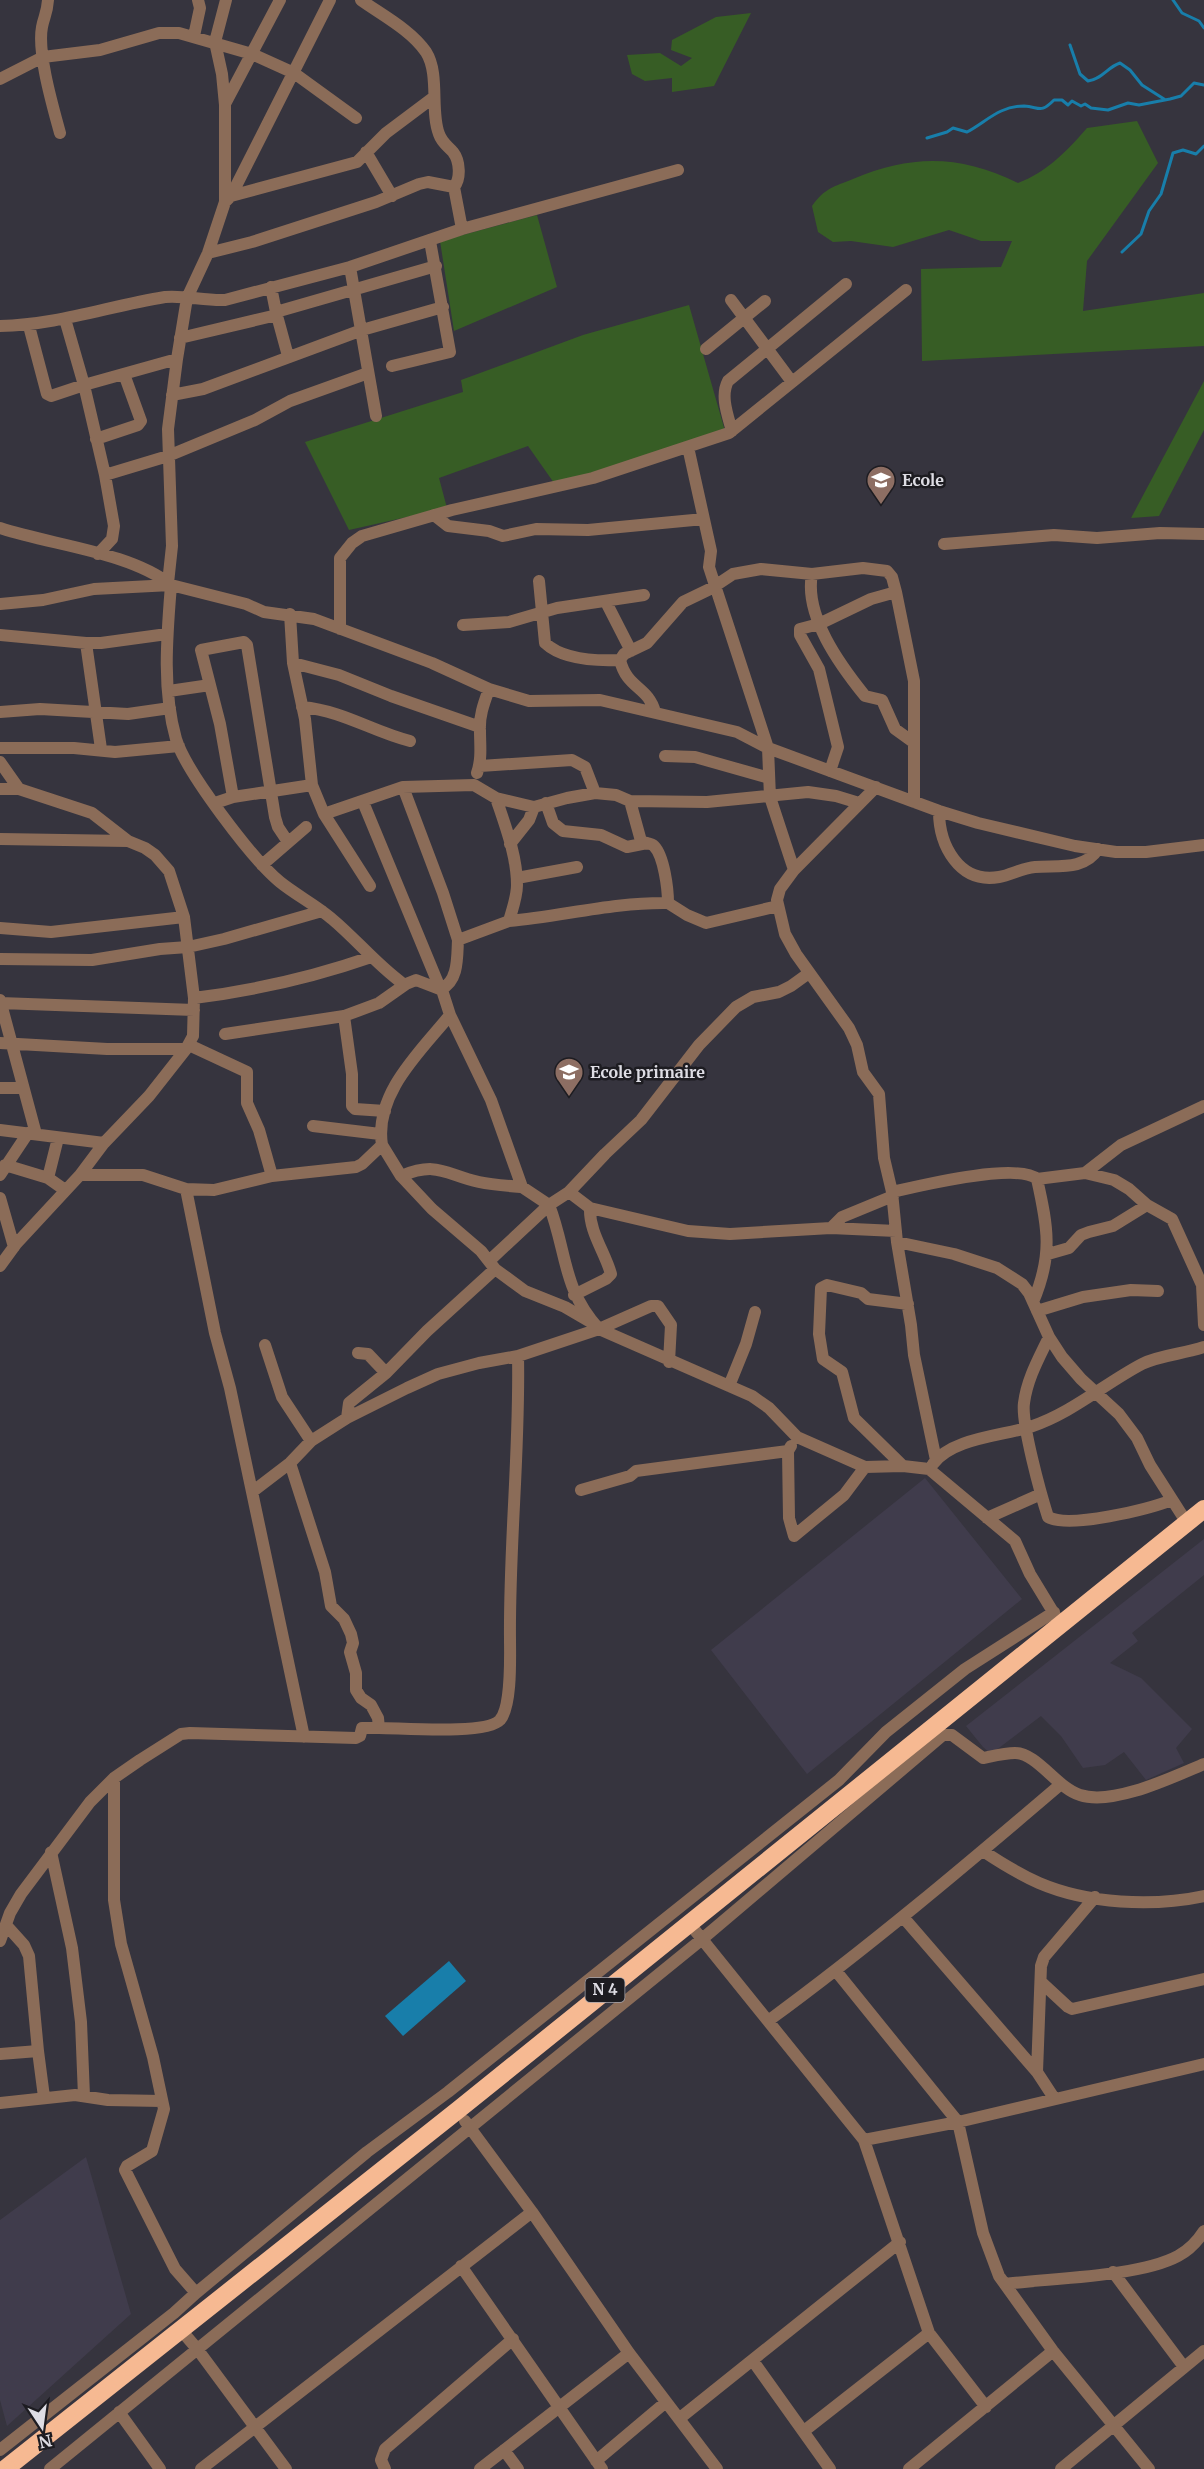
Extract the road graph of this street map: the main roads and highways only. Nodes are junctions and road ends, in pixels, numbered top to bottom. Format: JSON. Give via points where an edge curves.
{"nodes":[{"id":1,"x":1204,"y":1509,"type":"edge"},
{"id":2,"x":5,"y":2469,"type":"edge"}],
"edges":[{"from":1,"to":2,"type":"highway","number":"N 4","via":[[1058,1619],[458,2110]]}]}
